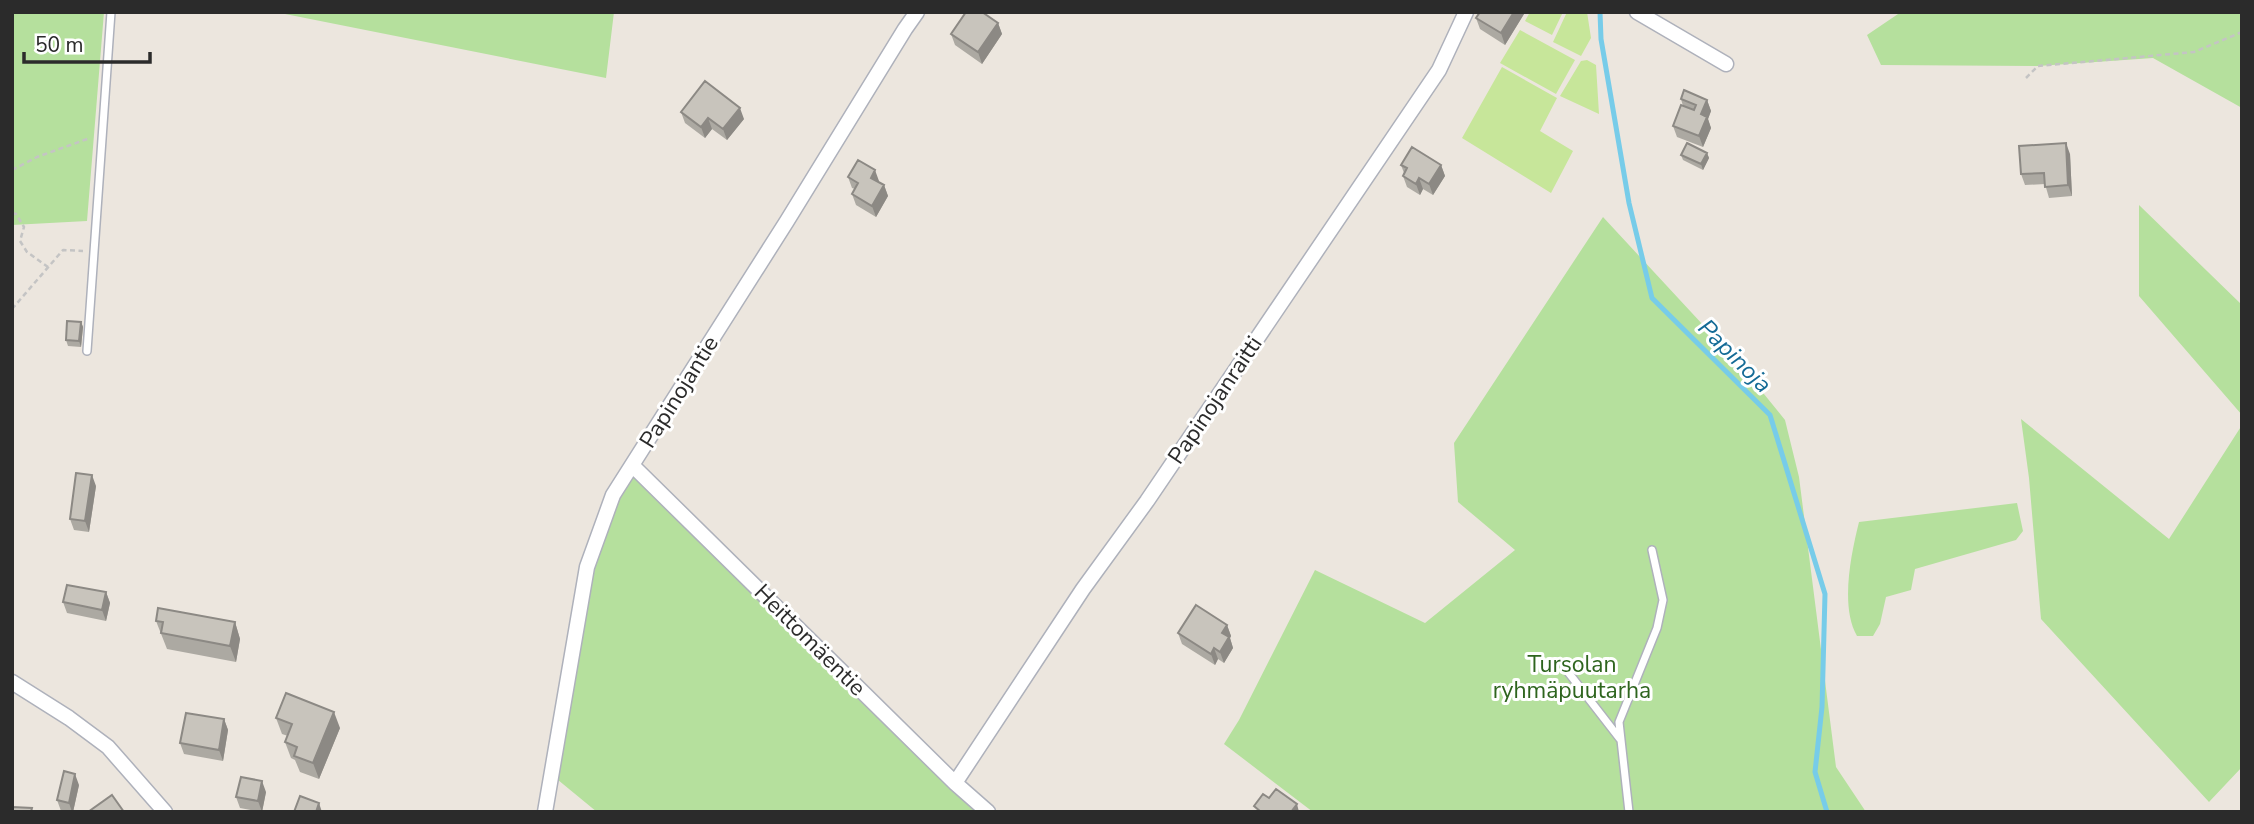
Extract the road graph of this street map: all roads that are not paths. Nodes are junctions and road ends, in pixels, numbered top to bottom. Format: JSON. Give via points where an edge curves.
{"nodes":[{"id":1,"x":111,"y":12,"type":"edge"},
{"id":2,"x":917,"y":12,"type":"edge"},
{"id":3,"x":1466,"y":12,"type":"edge"},
{"id":4,"x":1637,"y":12,"type":"edge"},
{"id":5,"x":1726,"y":64,"type":"dead end"},
{"id":6,"x":87,"y":351,"type":"dead end"},
{"id":7,"x":633,"y":466,"type":"junction"},
{"id":8,"x":1652,"y":550,"type":"dead end"},
{"id":9,"x":1568,"y":671,"type":"dead end"},
{"id":10,"x":12,"y":682,"type":"edge"},
{"id":11,"x":1621,"y":739,"type":"junction"},
{"id":12,"x":955,"y":783,"type":"junction"},
{"id":13,"x":165,"y":812,"type":"edge"},
{"id":14,"x":545,"y":812,"type":"edge"},
{"id":15,"x":988,"y":812,"type":"edge"},
{"id":16,"x":1629,"y":812,"type":"edge"}],
"edges":[{"from":1,"to":6,"type":"lane"},
{"from":2,"to":7,"type":"street","name":"Papinojantie"},
{"from":3,"to":12,"type":"street","name":"Papinojanraitti","via":[[1440,70]]},
{"from":4,"to":5,"type":"street"},
{"from":7,"to":12,"type":"street","name":"Heittomäentie"},
{"from":7,"to":14,"type":"street","name":"Papinojantie","via":[[613,495],[587,567]]},
{"from":8,"to":11,"type":"lane","via":[[1663,600],[1657,628],[1619,722]]},
{"from":9,"to":11,"type":"lane"},
{"from":10,"to":13,"type":"street","via":[[108,747]]},
{"from":11,"to":16,"type":"lane"},
{"from":12,"to":15,"type":"street","name":"Heittomäentie"}]}
